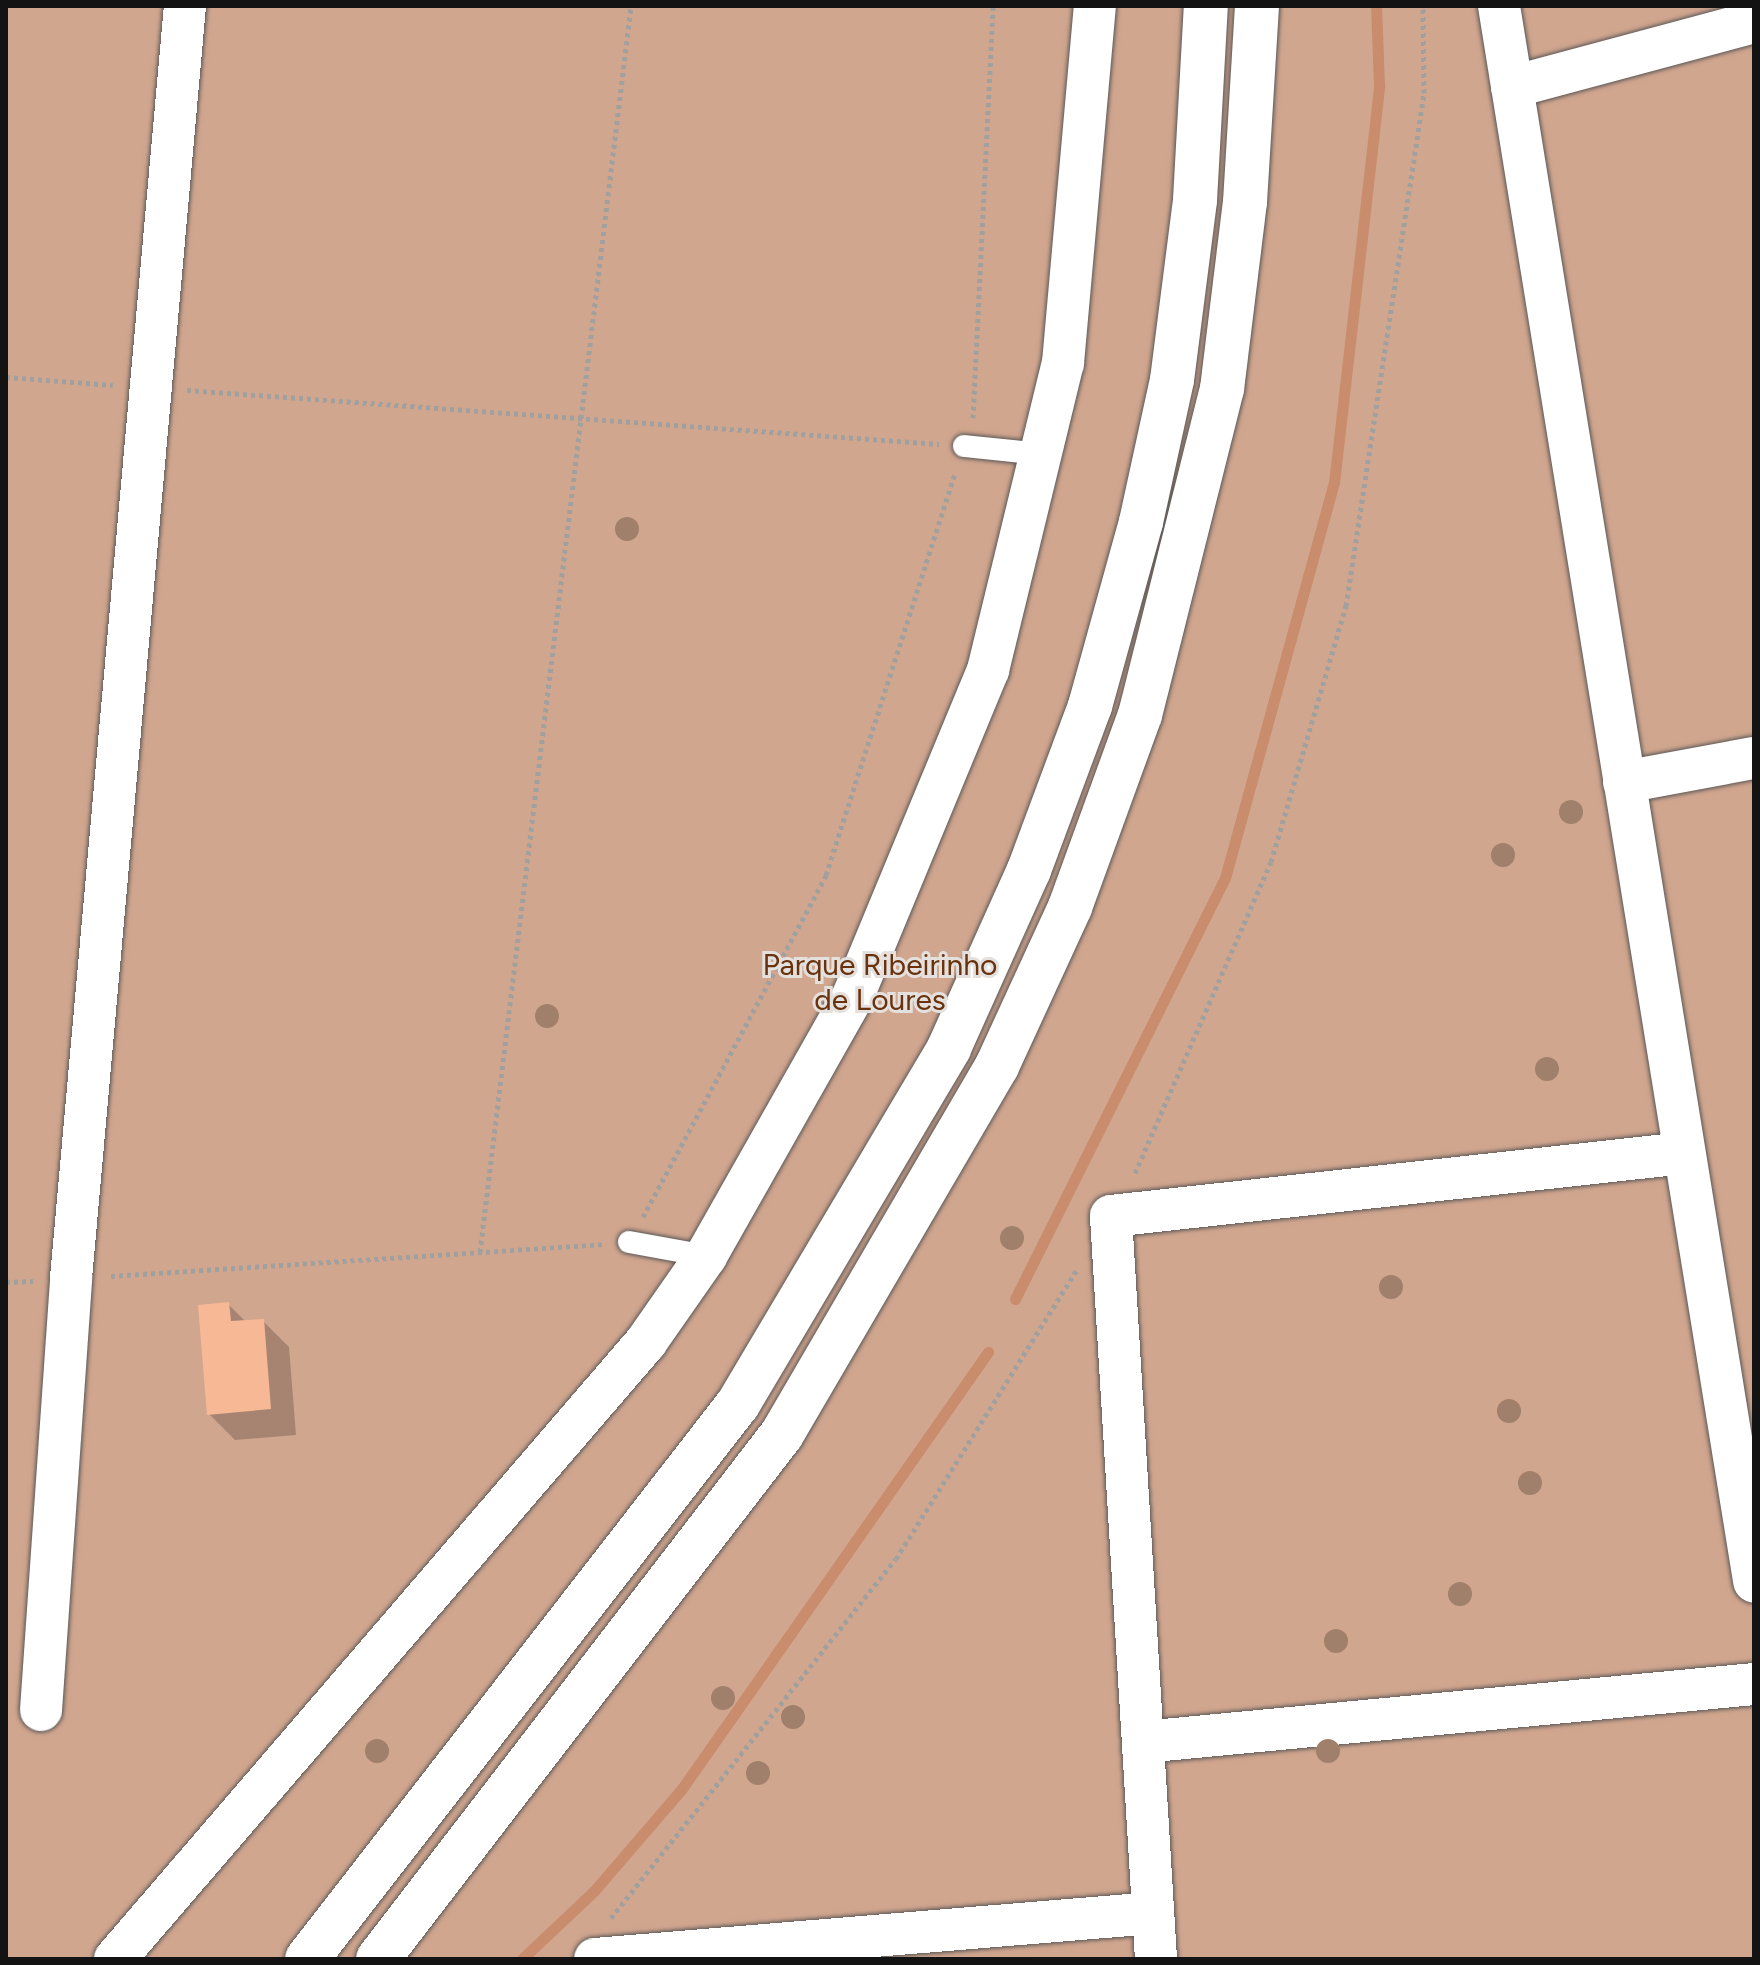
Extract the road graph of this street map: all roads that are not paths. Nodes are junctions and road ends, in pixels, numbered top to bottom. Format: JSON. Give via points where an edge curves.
{"nodes":[{"id":1,"x":185,"y":6,"type":"edge"},
{"id":2,"x":1095,"y":6,"type":"edge"},
{"id":3,"x":1206,"y":6,"type":"edge"},
{"id":4,"x":1257,"y":6,"type":"edge"},
{"id":5,"x":1499,"y":6,"type":"edge"},
{"id":6,"x":1754,"y":22,"type":"edge"},
{"id":7,"x":1512,"y":87,"type":"junction"},
{"id":8,"x":964,"y":446,"type":"road end"},
{"id":9,"x":1041,"y":454,"type":"junction"},
{"id":10,"x":1754,"y":758,"type":"edge"},
{"id":11,"x":1624,"y":782,"type":"junction"},
{"id":12,"x":1684,"y":1153,"type":"junction"},
{"id":13,"x":629,"y":1242,"type":"road end"},
{"id":14,"x":706,"y":1256,"type":"junction"},
{"id":15,"x":1741,"y":1414,"type":"edge"},
{"id":16,"x":1754,"y":1581,"type":"edge"},
{"id":17,"x":1754,"y":1684,"type":"edge"},
{"id":18,"x":41,"y":1710,"type":"dead end"},
{"id":19,"x":1143,"y":1742,"type":"junction"},
{"id":20,"x":1153,"y":1913,"type":"junction"},
{"id":21,"x":601,"y":1941,"type":"edge"},
{"id":22,"x":115,"y":1959,"type":"edge"},
{"id":23,"x":307,"y":1959,"type":"edge"},
{"id":24,"x":378,"y":1959,"type":"edge"},
{"id":25,"x":1156,"y":1959,"type":"edge"}],
"edges":[{"from":1,"to":18,"type":"street","via":[[71,1278]]},
{"from":2,"to":9,"type":"street","via":[[1063,363]]},
{"from":3,"to":23,"type":"highway","via":[[1191,230],[1172,380],[1141,522],[1090,706],[1029,870],[949,1048],[738,1404]]},
{"from":4,"to":24,"type":"highway","via":[[1245,202],[1222,389],[1140,715],[1070,907],[997,1066],[782,1434]]},
{"from":5,"to":7,"type":"street"},
{"from":6,"to":7,"type":"street"},
{"from":7,"to":11,"type":"street"},
{"from":8,"to":9,"type":"lane"},
{"from":9,"to":14,"type":"street","via":[[988,670],[865,968]]},
{"from":10,"to":11,"type":"street"},
{"from":11,"to":12,"type":"street"},
{"from":12,"to":15,"type":"street"},
{"from":12,"to":19,"type":"street","via":[[1111,1216]]},
{"from":13,"to":14,"type":"lane"},
{"from":14,"to":22,"type":"street","via":[[646,1342]]},
{"from":15,"to":16,"type":"street"},
{"from":17,"to":19,"type":"street"},
{"from":19,"to":20,"type":"street"},
{"from":20,"to":21,"type":"street"},
{"from":20,"to":25,"type":"street"}]}
